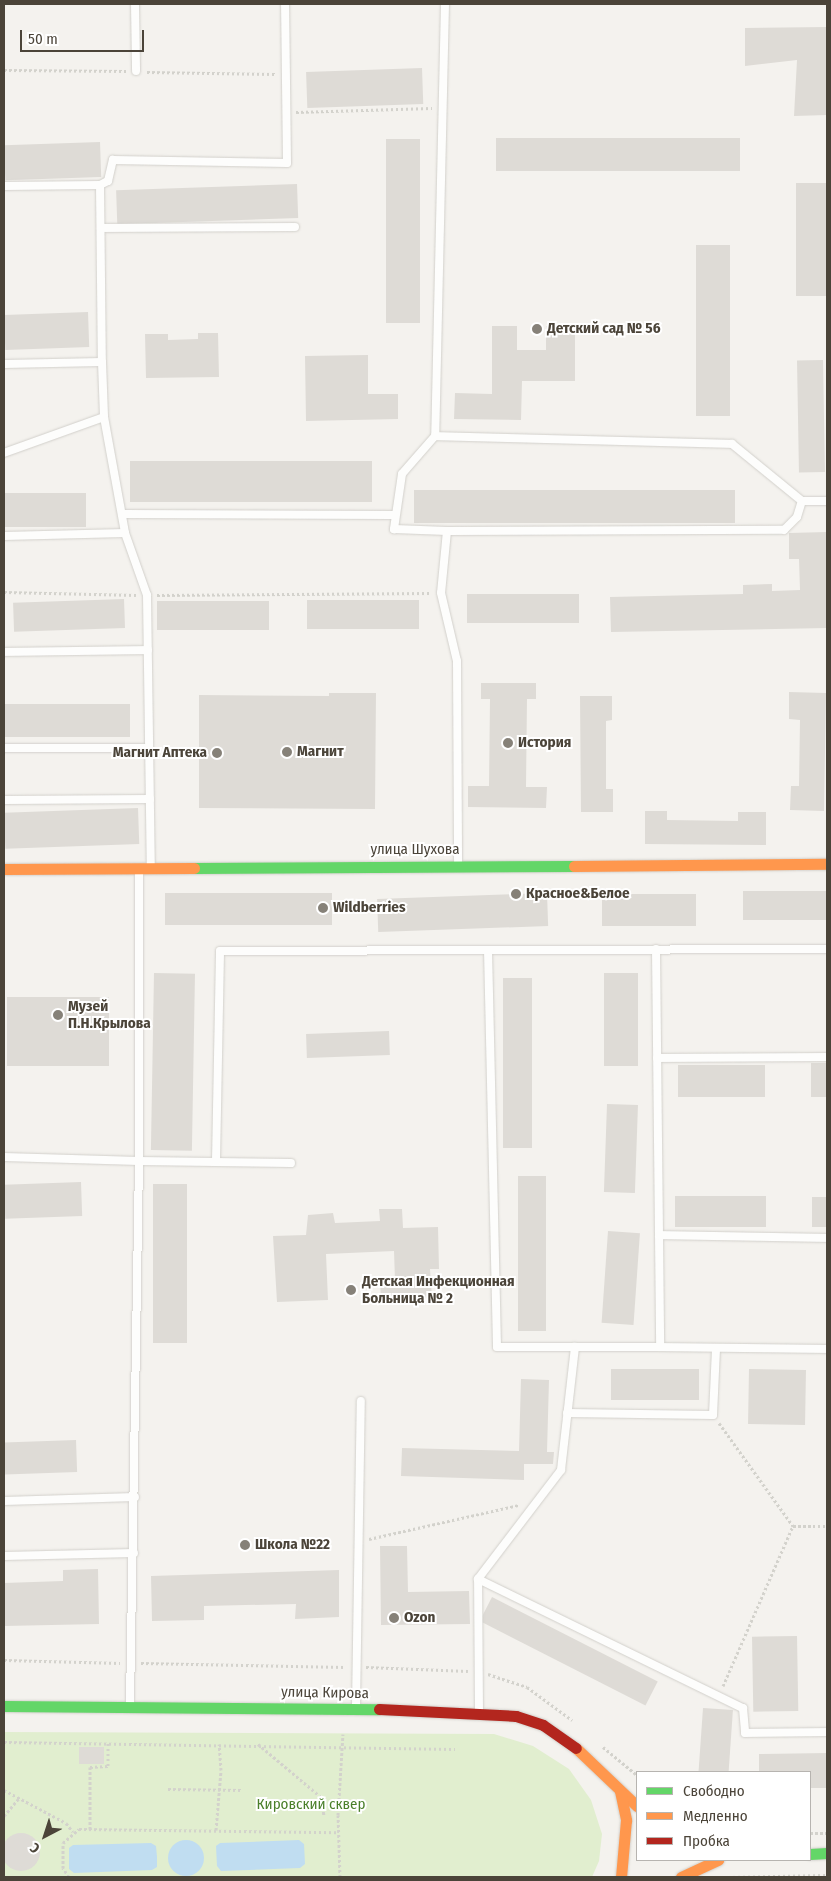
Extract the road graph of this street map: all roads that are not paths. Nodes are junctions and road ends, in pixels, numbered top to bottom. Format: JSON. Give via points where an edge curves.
{"nodes":[{"id":1,"x":135,"y":4,"type":"edge"},
{"id":2,"x":285,"y":4,"type":"edge"},
{"id":3,"x":445,"y":4,"type":"edge"},
{"id":4,"x":136,"y":72,"type":"dead end"},
{"id":5,"x":100,"y":185,"type":"junction"},
{"id":6,"x":4,"y":186,"type":"edge"},
{"id":7,"x":295,"y":227,"type":"dead end"},
{"id":8,"x":101,"y":228,"type":"junction"},
{"id":9,"x":102,"y":362,"type":"junction"},
{"id":10,"x":4,"y":364,"type":"edge"},
{"id":11,"x":104,"y":417,"type":"junction"},
{"id":12,"x":435,"y":436,"type":"junction"},
{"id":13,"x":4,"y":453,"type":"edge"},
{"id":14,"x":802,"y":501,"type":"junction"},
{"id":15,"x":827,"y":501,"type":"edge"},
{"id":16,"x":122,"y":514,"type":"junction"},
{"id":17,"x":394,"y":515,"type":"junction"},
{"id":18,"x":447,"y":531,"type":"junction"},
{"id":19,"x":125,"y":533,"type":"junction"},
{"id":20,"x":4,"y":536,"type":"edge"},
{"id":21,"x":148,"y":650,"type":"junction"},
{"id":22,"x":4,"y":652,"type":"edge"},
{"id":23,"x":4,"y":748,"type":"edge"},
{"id":24,"x":150,"y":748,"type":"junction"},
{"id":25,"x":150,"y":799,"type":"junction"},
{"id":26,"x":4,"y":800,"type":"edge"},
{"id":27,"x":458,"y":864,"type":"junction"},
{"id":28,"x":827,"y":864,"type":"edge"},
{"id":29,"x":139,"y":866,"type":"junction"},
{"id":30,"x":151,"y":866,"type":"junction"},
{"id":31,"x":4,"y":869,"type":"edge"},
{"id":32,"x":656,"y":949,"type":"junction"},
{"id":33,"x":827,"y":949,"type":"edge"},
{"id":34,"x":488,"y":950,"type":"junction"},
{"id":35,"x":827,"y":1057,"type":"edge"},
{"id":36,"x":657,"y":1058,"type":"junction"},
{"id":37,"x":4,"y":1157,"type":"edge"},
{"id":38,"x":139,"y":1161,"type":"junction"},
{"id":39,"x":216,"y":1161,"type":"junction"},
{"id":40,"x":291,"y":1164,"type":"dead end"},
{"id":41,"x":659,"y":1235,"type":"junction"},
{"id":42,"x":827,"y":1238,"type":"edge"},
{"id":43,"x":660,"y":1347,"type":"junction"},
{"id":44,"x":575,"y":1348,"type":"junction"},
{"id":45,"x":716,"y":1348,"type":"junction"},
{"id":46,"x":827,"y":1349,"type":"edge"},
{"id":47,"x":361,"y":1401,"type":"dead end"},
{"id":48,"x":567,"y":1413,"type":"junction"},
{"id":49,"x":135,"y":1498,"type":"junction"},
{"id":50,"x":4,"y":1501,"type":"edge"},
{"id":51,"x":134,"y":1553,"type":"junction"},
{"id":52,"x":4,"y":1556,"type":"edge"},
{"id":53,"x":478,"y":1579,"type":"junction"},
{"id":54,"x":4,"y":1706,"type":"edge"},
{"id":55,"x":130,"y":1706,"type":"junction"},
{"id":56,"x":356,"y":1708,"type":"junction"},
{"id":57,"x":479,"y":1713,"type":"junction"},
{"id":58,"x":827,"y":1732,"type":"edge"},
{"id":59,"x":620,"y":1791,"type":"junction"},
{"id":60,"x":636,"y":1805,"type":"edge"},
{"id":61,"x":827,"y":1853,"type":"edge"},
{"id":62,"x":811,"y":1854,"type":"edge"},
{"id":63,"x":716,"y":1861,"type":"edge"},
{"id":64,"x":621,"y":1877,"type":"edge"},
{"id":65,"x":680,"y":1877,"type":"edge"}],
"edges":[{"from":1,"to":4,"type":"lane"},
{"from":2,"to":5,"type":"lane","via":[[287,163],[113,160],[108,181]]},
{"from":3,"to":12,"type":"lane"},
{"from":5,"to":6,"type":"lane"},
{"from":5,"to":8,"type":"lane"},
{"from":7,"to":8,"type":"lane"},
{"from":8,"to":9,"type":"lane"},
{"from":9,"to":10,"type":"lane"},
{"from":9,"to":11,"type":"lane"},
{"from":11,"to":13,"type":"lane"},
{"from":11,"to":16,"type":"lane"},
{"from":12,"to":14,"type":"lane","via":[[732,444]]},
{"from":12,"to":17,"type":"lane","via":[[402,474]]},
{"from":14,"to":15,"type":"lane"},
{"from":14,"to":18,"type":"lane","via":[[797,517],[784,530]]},
{"from":16,"to":17,"type":"lane"},
{"from":16,"to":19,"type":"lane"},
{"from":17,"to":18,"type":"lane","via":[[394,529]]},
{"from":18,"to":27,"type":"lane","via":[[441,593],[457,661]]},
{"from":19,"to":20,"type":"lane"},
{"from":19,"to":21,"type":"lane","via":[[147,595]]},
{"from":21,"to":22,"type":"lane"},
{"from":21,"to":24,"type":"lane"},
{"from":23,"to":24,"type":"lane"},
{"from":24,"to":25,"type":"lane"},
{"from":25,"to":26,"type":"lane"},
{"from":25,"to":30,"type":"lane"},
{"from":27,"to":28,"type":"street","name":"улица Шухова"},
{"from":27,"to":30,"type":"street","name":"улица Шухова"},
{"from":29,"to":30,"type":"street","name":"улица Шухова"},
{"from":29,"to":31,"type":"street","name":"улица Шухова"},
{"from":29,"to":38,"type":"lane"},
{"from":32,"to":33,"type":"lane"},
{"from":32,"to":34,"type":"lane"},
{"from":32,"to":36,"type":"lane"},
{"from":34,"to":39,"type":"lane","via":[[220,951]]},
{"from":34,"to":44,"type":"lane","via":[[497,1347]]},
{"from":35,"to":36,"type":"lane"},
{"from":36,"to":41,"type":"lane"},
{"from":37,"to":38,"type":"lane"},
{"from":38,"to":39,"type":"lane"},
{"from":38,"to":49,"type":"lane"},
{"from":39,"to":40,"type":"lane"},
{"from":41,"to":42,"type":"lane"},
{"from":41,"to":43,"type":"lane"},
{"from":43,"to":44,"type":"lane"},
{"from":43,"to":45,"type":"lane"},
{"from":44,"to":48,"type":"lane"},
{"from":45,"to":46,"type":"lane"},
{"from":45,"to":48,"type":"lane","via":[[713,1415]]},
{"from":47,"to":56,"type":"lane"},
{"from":48,"to":53,"type":"lane","via":[[561,1470]]},
{"from":49,"to":50,"type":"lane"},
{"from":49,"to":51,"type":"lane"},
{"from":51,"to":52,"type":"lane"},
{"from":51,"to":55,"type":"lane"},
{"from":53,"to":57,"type":"lane"},
{"from":53,"to":58,"type":"lane","via":[[743,1708],[745,1733]]},
{"from":54,"to":55,"type":"street","name":"улица Кирова"},
{"from":55,"to":56,"type":"street","name":"улица Кирова"},
{"from":56,"to":57,"type":"street","name":"улица Кирова"},
{"from":57,"to":59,"type":"street","name":"улица Кирова","via":[[516,1716],[543,1725],[596,1764]]},
{"from":59,"to":60,"type":"street","name":"улица Кирова"},
{"from":59,"to":64,"type":"street","name":"улица Кирова","via":[[626,1820]]},
{"from":61,"to":62,"type":"street"},
{"from":63,"to":65,"type":"street"}]}
